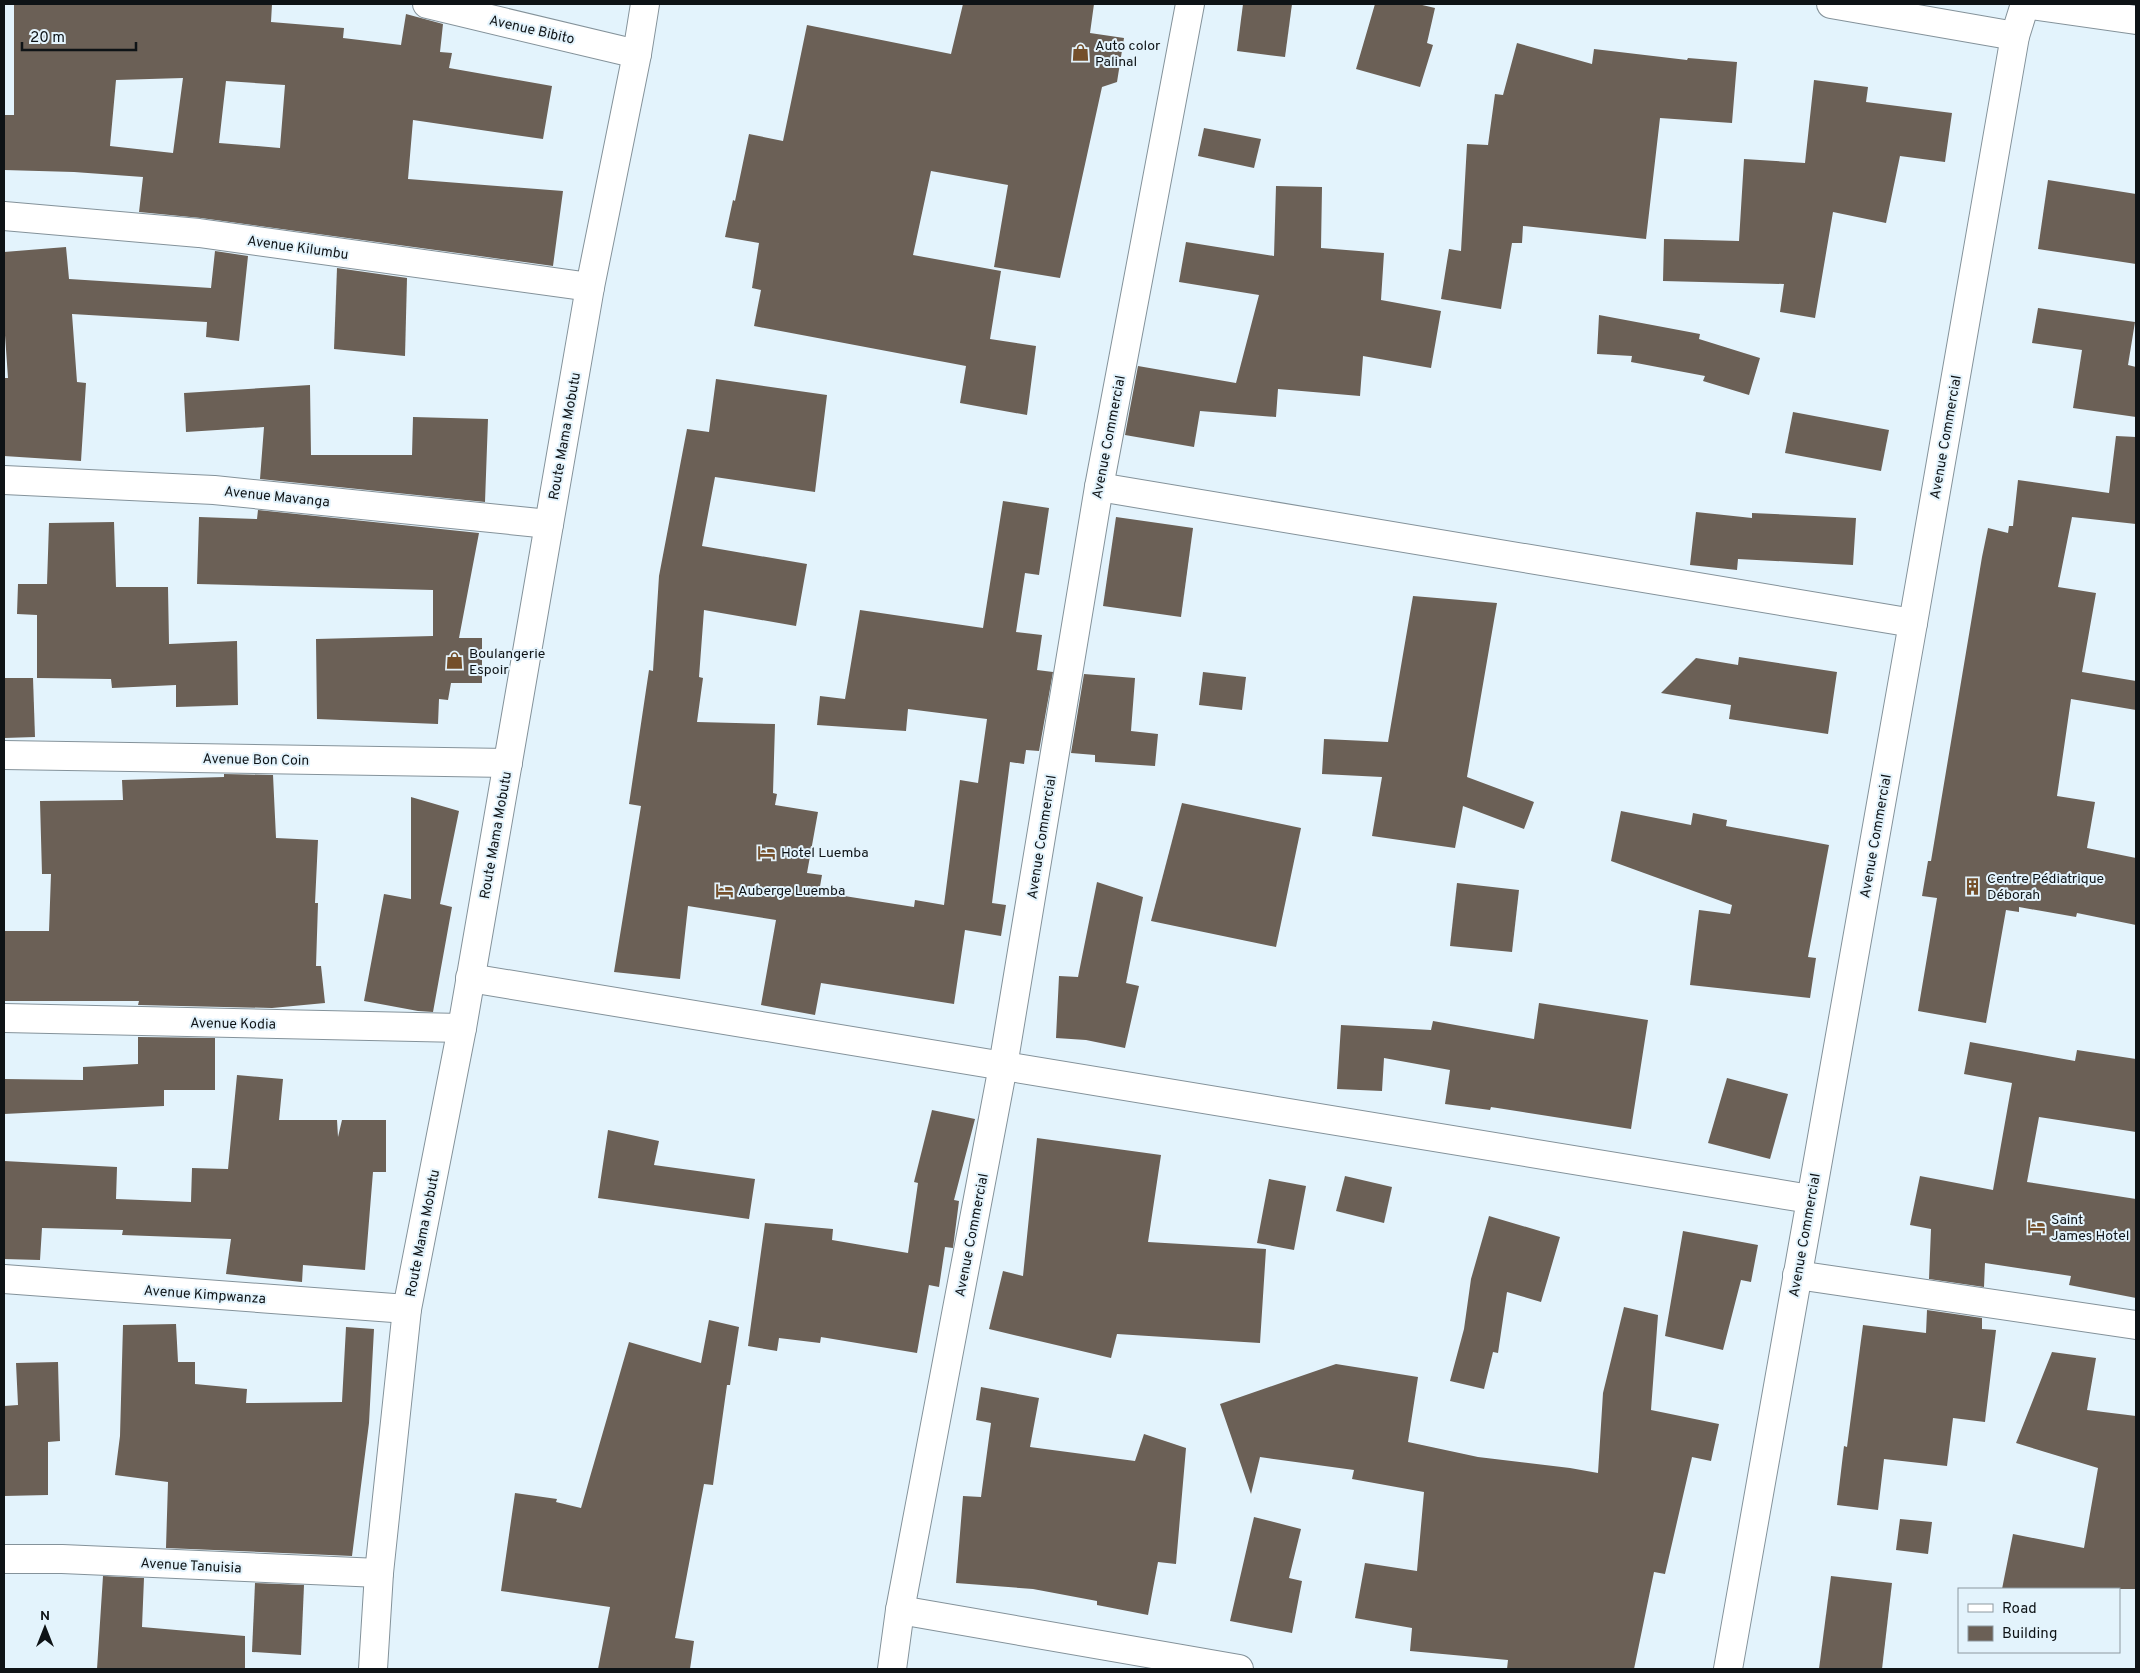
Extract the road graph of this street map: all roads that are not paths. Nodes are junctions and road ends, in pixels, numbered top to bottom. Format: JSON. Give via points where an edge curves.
{"nodes":[{"id":1,"x":427,"y":4,"type":"edge"},
{"id":2,"x":644,"y":4,"type":"edge"},
{"id":3,"x":1190,"y":4,"type":"edge"},
{"id":4,"x":1831,"y":4,"type":"edge"},
{"id":5,"x":2025,"y":4,"type":"edge"},
{"id":6,"x":2136,"y":20,"type":"edge"},
{"id":7,"x":2015,"y":36,"type":"junction"},
{"id":8,"x":637,"y":54,"type":"junction"},
{"id":9,"x":4,"y":216,"type":"edge"},
{"id":10,"x":590,"y":286,"type":"junction"},
{"id":11,"x":4,"y":480,"type":"edge"},
{"id":12,"x":1098,"y":487,"type":"junction"},
{"id":13,"x":549,"y":524,"type":"junction"},
{"id":14,"x":1913,"y":623,"type":"junction"},
{"id":15,"x":4,"y":755,"type":"edge"},
{"id":16,"x":508,"y":763,"type":"junction"},
{"id":17,"x":470,"y":978,"type":"junction"},
{"id":18,"x":4,"y":1018,"type":"edge"},
{"id":19,"x":462,"y":1028,"type":"junction"},
{"id":20,"x":1003,"y":1066,"type":"junction"},
{"id":21,"x":1810,"y":1199,"type":"junction"},
{"id":22,"x":1797,"y":1275,"type":"junction"},
{"id":23,"x":4,"y":1279,"type":"edge"},
{"id":24,"x":407,"y":1309,"type":"junction"},
{"id":25,"x":2136,"y":1325,"type":"edge"},
{"id":26,"x":4,"y":1559,"type":"edge"},
{"id":27,"x":379,"y":1573,"type":"junction"},
{"id":28,"x":900,"y":1610,"type":"junction"},
{"id":29,"x":373,"y":1669,"type":"edge"},
{"id":30,"x":892,"y":1669,"type":"edge"},
{"id":31,"x":1239,"y":1669,"type":"edge"},
{"id":32,"x":1728,"y":1669,"type":"edge"}],
"edges":[{"from":1,"to":8,"type":"street","name":"Avenue Bibito"},
{"from":2,"to":8,"type":"street","name":"Route Mama Mobutu"},
{"from":3,"to":12,"type":"street","name":"Avenue Commercial"},
{"from":4,"to":7,"type":"street"},
{"from":5,"to":6,"type":"street"},
{"from":5,"to":7,"type":"street","name":"Avenue Commercial"},
{"from":7,"to":14,"type":"street","name":"Avenue Commercial"},
{"from":8,"to":10,"type":"street","name":"Route Mama Mobutu"},
{"from":9,"to":10,"type":"street","name":"Avenue Kilumbu","via":[[199,233]]},
{"from":10,"to":13,"type":"street","name":"Route Mama Mobutu"},
{"from":11,"to":13,"type":"street","name":"Avenue Mavanga","via":[[214,490]]},
{"from":12,"to":14,"type":"street"},
{"from":12,"to":20,"type":"street","name":"Avenue Commercial"},
{"from":13,"to":16,"type":"street","name":"Route Mama Mobutu"},
{"from":14,"to":21,"type":"street","name":"Avenue Commercial"},
{"from":15,"to":16,"type":"street","name":"Avenue Bon Coin"},
{"from":16,"to":17,"type":"street","name":"Route Mama Mobutu"},
{"from":17,"to":19,"type":"street","name":"Route Mama Mobutu"},
{"from":17,"to":20,"type":"street"},
{"from":18,"to":19,"type":"street","name":"Avenue Kodia"},
{"from":19,"to":24,"type":"street","name":"Route Mama Mobutu"},
{"from":20,"to":21,"type":"street"},
{"from":20,"to":28,"type":"street","name":"Avenue Commercial"},
{"from":21,"to":22,"type":"street","name":"Avenue Commercial"},
{"from":22,"to":25,"type":"street"},
{"from":22,"to":32,"type":"street","name":"Avenue Commercial"},
{"from":23,"to":24,"type":"street","name":"Avenue Kimpwanza"},
{"from":24,"to":27,"type":"street","name":"Route Mama Mobutu"},
{"from":26,"to":27,"type":"street","name":"Avenue Tanuisia"},
{"from":27,"to":29,"type":"street","name":"Route Mama Mobutu"},
{"from":28,"to":30,"type":"street","name":"Avenue Commercial"},
{"from":28,"to":31,"type":"street"}]}
